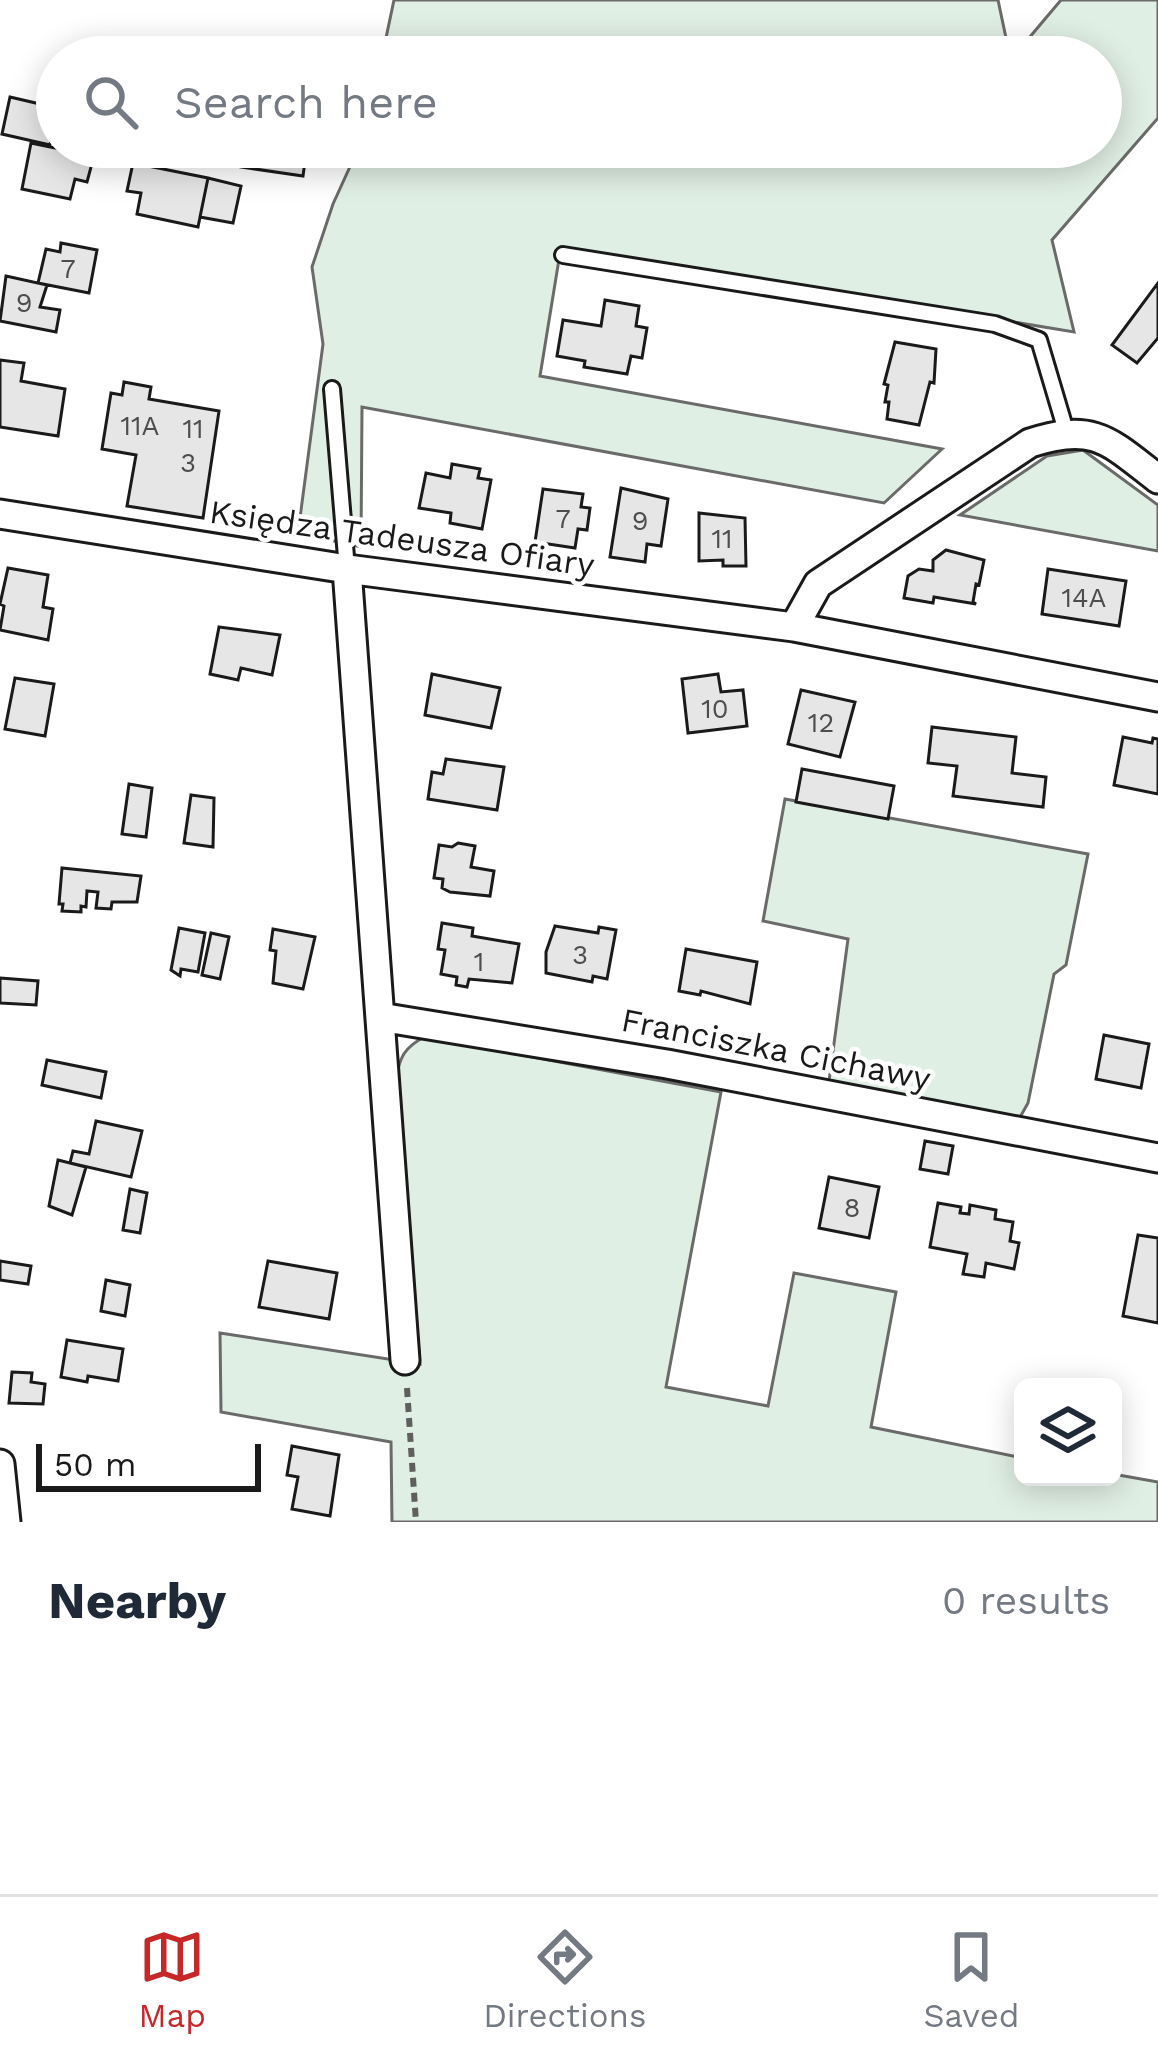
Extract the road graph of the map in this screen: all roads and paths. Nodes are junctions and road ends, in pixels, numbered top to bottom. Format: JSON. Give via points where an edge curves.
{"nodes":[{"id":1,"x":563,"y":255,"type":"dead end"},
{"id":2,"x":332,"y":389,"type":"dead end"},
{"id":3,"x":1066,"y":431,"type":"junction"},
{"id":4,"x":1158,"y":479,"type":"edge"},
{"id":5,"x":0,"y":514,"type":"edge"},
{"id":6,"x":346,"y":569,"type":"junction"},
{"id":7,"x":794,"y":627,"type":"junction"},
{"id":8,"x":1158,"y":697,"type":"edge"},
{"id":9,"x":380,"y":1017,"type":"junction"},
{"id":10,"x":1158,"y":1158,"type":"edge"},
{"id":11,"x":405,"y":1360,"type":"joint"},
{"id":12,"x":0,"y":1464,"type":"edge"},
{"id":13,"x":6,"y":1522,"type":"edge"},
{"id":14,"x":416,"y":1522,"type":"edge"}],
"edges":[{"from":1,"to":3,"type":"lane","via":[[995,324],[1039,340]]},
{"from":2,"to":6,"type":"lane"},
{"from":3,"to":4,"type":"street","via":[[1110,442]]},
{"from":3,"to":7,"type":"street","via":[[1030,443],[818,584]]},
{"from":5,"to":6,"type":"street","name":"Księdza Tadeusza Ofiary"},
{"from":6,"to":7,"type":"street","name":"Księdza Tadeusza Ofiary"},
{"from":6,"to":9,"type":"street"},
{"from":7,"to":8,"type":"street","name":"Księdza Tadeusza Ofiary"},
{"from":9,"to":10,"type":"street","name":"Franciszka Cichawy"},
{"from":9,"to":11,"type":"street"},
{"from":11,"to":14,"type":"path"},
{"from":12,"to":13,"type":"street"}]}
